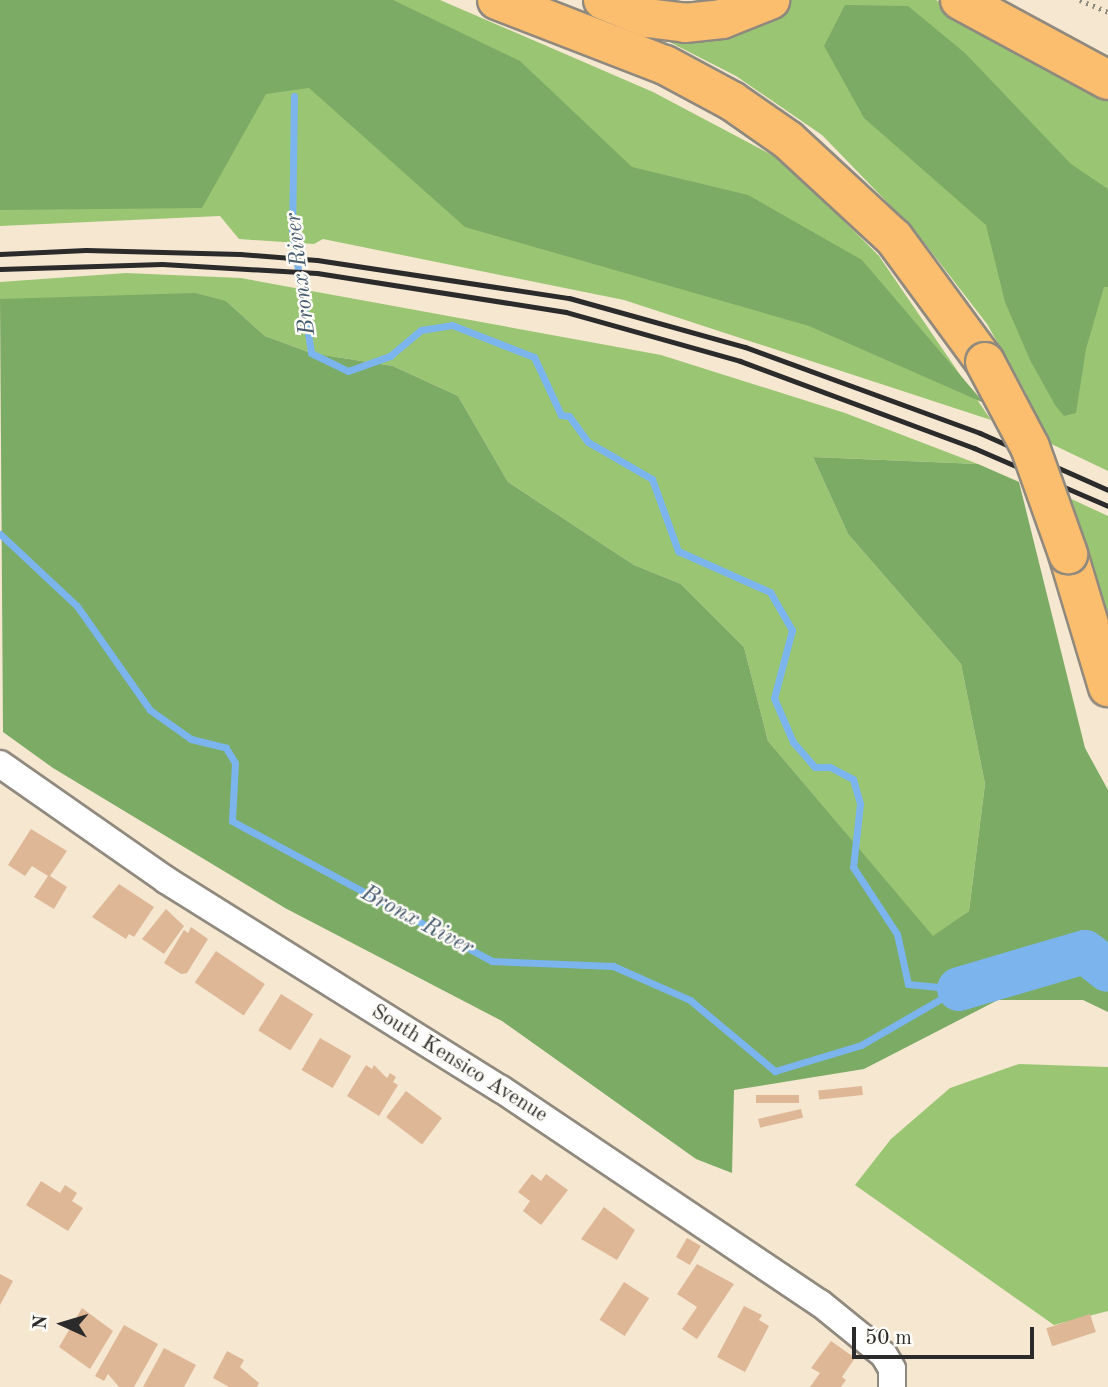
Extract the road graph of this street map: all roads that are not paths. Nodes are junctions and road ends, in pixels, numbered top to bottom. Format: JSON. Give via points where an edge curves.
{"nodes":[{"id":1,"x":497,"y":0,"type":"edge"},
{"id":2,"x":566,"y":0,"type":"edge"},
{"id":3,"x":603,"y":0,"type":"edge"},
{"id":4,"x":770,"y":0,"type":"edge"},
{"id":5,"x":960,"y":0,"type":"edge"},
{"id":6,"x":655,"y":61,"type":"junction"},
{"id":7,"x":1108,"y":80,"type":"edge"},
{"id":8,"x":1108,"y":687,"type":"edge"},
{"id":9,"x":0,"y":764,"type":"edge"},
{"id":10,"x":892,"y":1387,"type":"edge"}],
"edges":[{"from":1,"to":6,"type":"highway"},
{"from":2,"to":6,"type":"highway"},
{"from":3,"to":4,"type":"highway","via":[[647,18],[685,23],[722,19]]},
{"from":5,"to":7,"type":"highway"},
{"from":6,"to":8,"type":"highway","bridge":true,"via":[[732,101],[841,185],[908,254],[985,362],[1030,447]]},
{"from":9,"to":10,"type":"street","name":"South Kensico Avenue","via":[[166,880],[501,1089],[820,1303],[884,1355],[892,1369]]}]}
